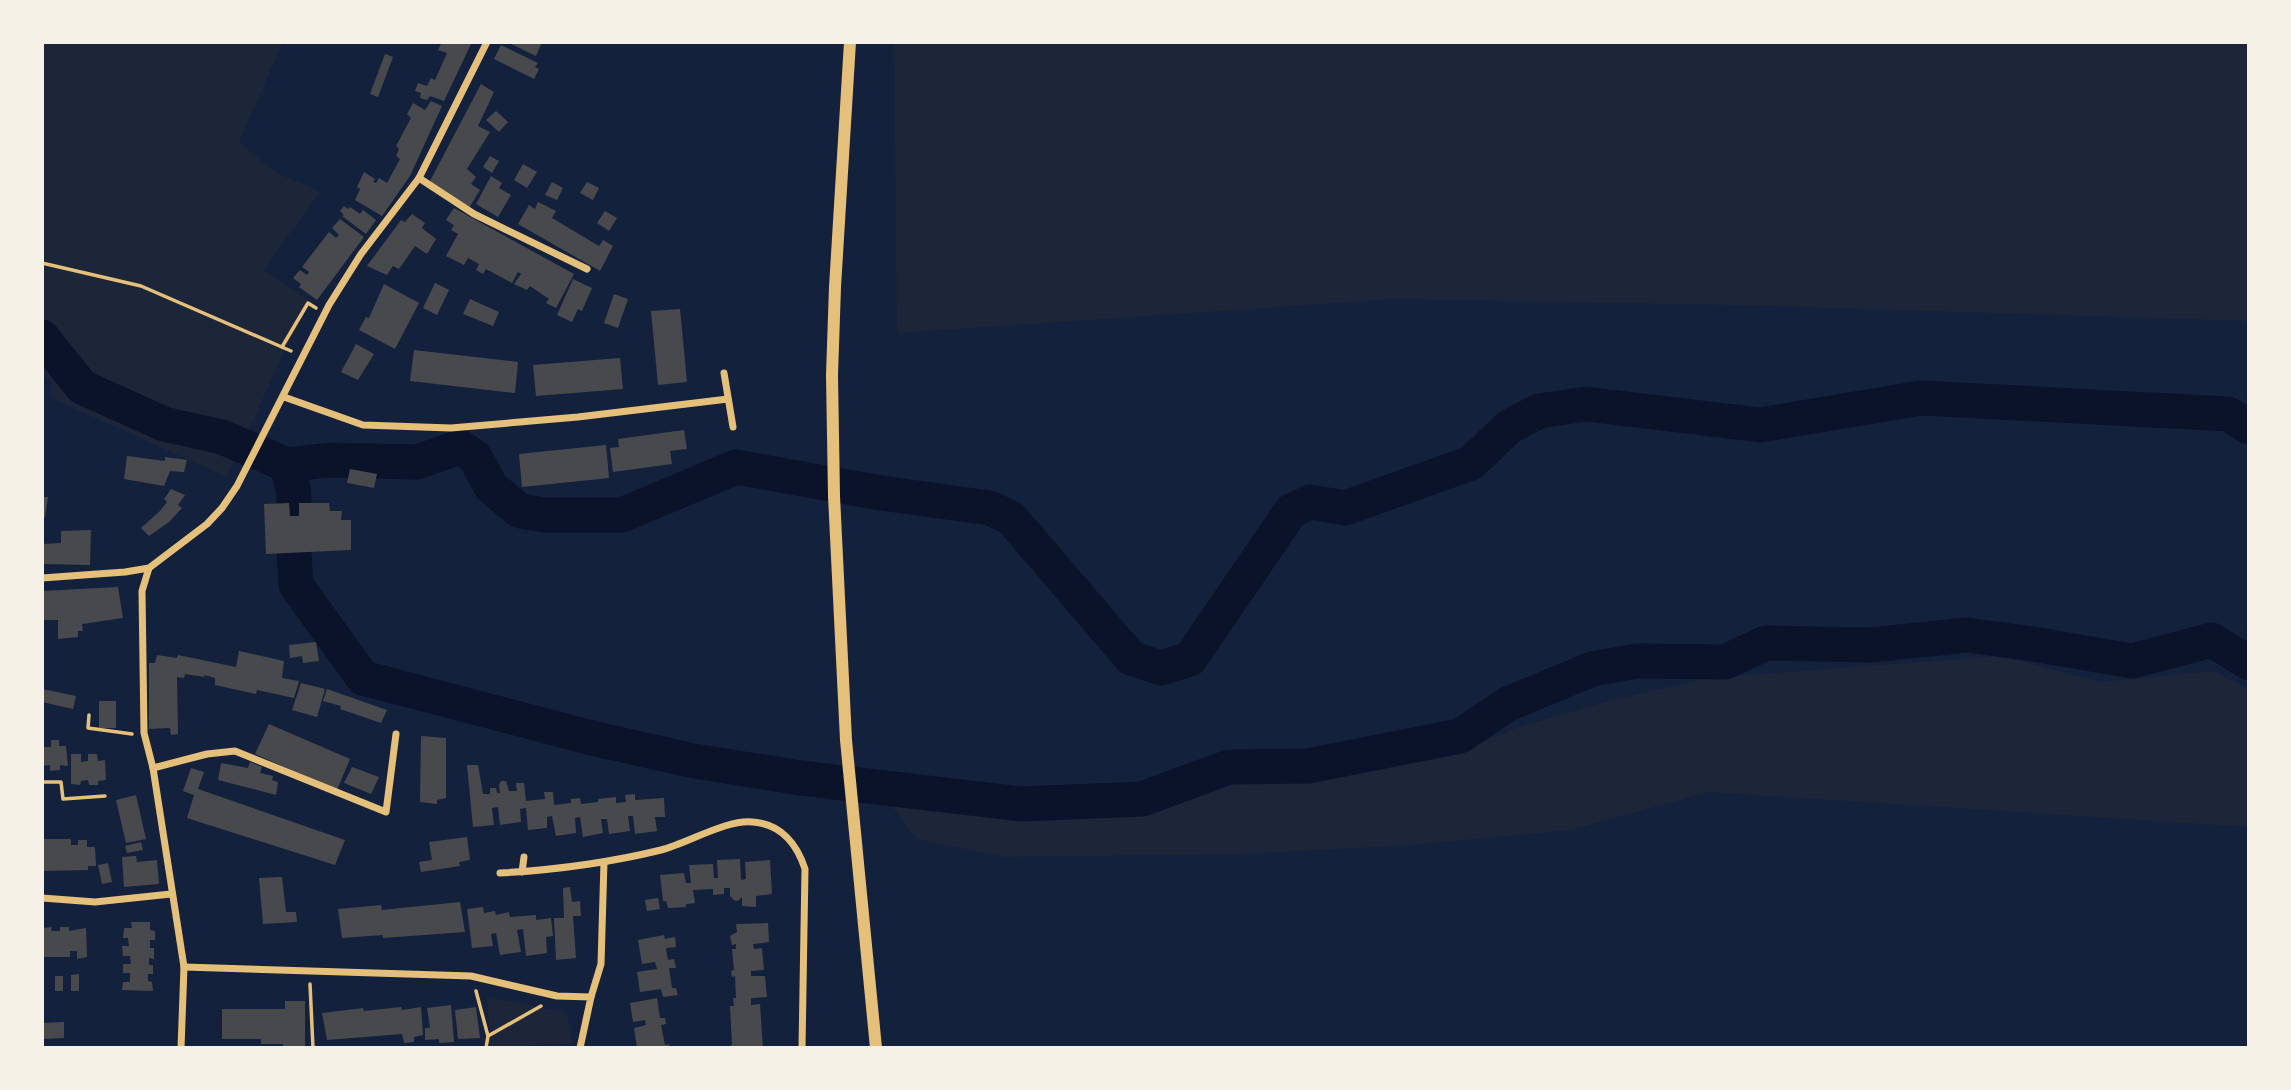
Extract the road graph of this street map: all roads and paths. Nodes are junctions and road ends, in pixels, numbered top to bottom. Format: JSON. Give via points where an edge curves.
{"nodes":[{"id":1,"x":487,"y":42,"type":"edge"},
{"id":2,"x":850,"y":42,"type":"edge"},
{"id":3,"x":419,"y":178,"type":"junction"},
{"id":4,"x":42,"y":263,"type":"edge"},
{"id":5,"x":587,"y":270,"type":"dead end"},
{"id":6,"x":319,"y":309,"type":"dead end"},
{"id":7,"x":724,"y":373,"type":"dead end"},
{"id":8,"x":284,"y":397,"type":"junction"},
{"id":9,"x":728,"y":400,"type":"junction"},
{"id":10,"x":733,"y":427,"type":"dead end"},
{"id":11,"x":149,"y":568,"type":"junction"},
{"id":12,"x":42,"y":578,"type":"edge"},
{"id":13,"x":89,"y":715,"type":"dead end"},
{"id":14,"x":144,"y":733,"type":"junction"},
{"id":15,"x":396,"y":734,"type":"dead end"},
{"id":16,"x":153,"y":768,"type":"junction"},
{"id":17,"x":42,"y":782,"type":"edge"},
{"id":18,"x":105,"y":796,"type":"dead end"},
{"id":19,"x":524,"y":857,"type":"dead end"},
{"id":20,"x":604,"y":862,"type":"junction"},
{"id":21,"x":523,"y":872,"type":"junction"},
{"id":22,"x":500,"y":873,"type":"dead end"},
{"id":23,"x":171,"y":894,"type":"junction"},
{"id":24,"x":42,"y":898,"type":"edge"},
{"id":25,"x":184,"y":967,"type":"junction"},
{"id":26,"x":309,"y":971,"type":"junction"},
{"id":27,"x":471,"y":975,"type":"junction"},
{"id":28,"x":558,"y":996,"type":"junction"},
{"id":29,"x":591,"y":997,"type":"junction"},
{"id":30,"x":488,"y":1036,"type":"junction"},
{"id":31,"x":181,"y":1048,"type":"edge"},
{"id":32,"x":313,"y":1048,"type":"edge"},
{"id":33,"x":486,"y":1048,"type":"edge"},
{"id":34,"x":580,"y":1048,"type":"edge"},
{"id":35,"x":802,"y":1048,"type":"edge"},
{"id":36,"x":876,"y":1048,"type":"edge"}],
"edges":[{"from":1,"to":3,"type":"street"},
{"from":2,"to":36,"type":"main road","via":[[834,312],[834,496],[846,740]]},
{"from":3,"to":5,"type":"street","via":[[474,214]]},
{"from":3,"to":8,"type":"street","via":[[344,280]]},
{"from":4,"to":6,"type":"path","via":[[141,286],[282,347],[308,303]]},
{"from":7,"to":9,"type":"street"},
{"from":8,"to":9,"type":"street","via":[[363,425],[451,428]]},
{"from":8,"to":11,"type":"street","via":[[222,509]]},
{"from":9,"to":10,"type":"street"},
{"from":11,"to":12,"type":"street"},
{"from":11,"to":14,"type":"street","via":[[142,591]]},
{"from":13,"to":14,"type":"path","via":[[88,728]]},
{"from":14,"to":16,"type":"street"},
{"from":15,"to":16,"type":"street","via":[[386,812],[234,751]]},
{"from":16,"to":23,"type":"street"},
{"from":17,"to":18,"type":"path","via":[[61,782],[63,799]]},
{"from":19,"to":21,"type":"street"},
{"from":20,"to":21,"type":"street"},
{"from":20,"to":29,"type":"street","via":[[601,964]]},
{"from":20,"to":35,"type":"street","via":[[688,842],[741,822],[765,824],[791,840],[805,869]]},
{"from":21,"to":22,"type":"street"},
{"from":23,"to":24,"type":"street","via":[[95,902]]},
{"from":23,"to":25,"type":"street"},
{"from":25,"to":26,"type":"street"},
{"from":25,"to":31,"type":"street"},
{"from":26,"to":27,"type":"street"},
{"from":26,"to":32,"type":"path"},
{"from":27,"to":28,"type":"street"},
{"from":27,"to":30,"type":"path"},
{"from":28,"to":29,"type":"street"},
{"from":28,"to":30,"type":"path"},
{"from":29,"to":34,"type":"street"},
{"from":30,"to":33,"type":"path"}]}
